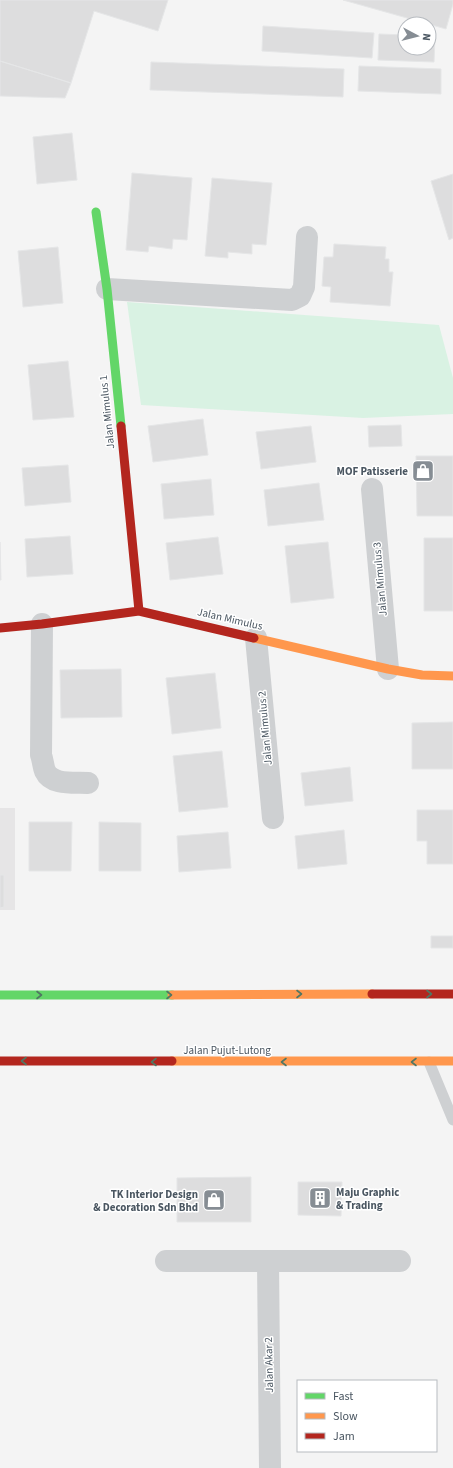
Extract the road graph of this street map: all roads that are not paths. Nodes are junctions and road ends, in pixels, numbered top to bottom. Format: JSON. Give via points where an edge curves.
{"nodes":[{"id":1,"x":96,"y":212,"type":"dead end"},
{"id":2,"x":307,"y":237,"type":"dead end"},
{"id":3,"x":107,"y":289,"type":"junction"},
{"id":4,"x":372,"y":489,"type":"dead end"},
{"id":5,"x":139,"y":610,"type":"junction"},
{"id":6,"x":42,"y":624,"type":"junction"},
{"id":7,"x":0,"y":628,"type":"edge"},
{"id":8,"x":256,"y":638,"type":"junction"},
{"id":9,"x":388,"y":669,"type":"junction"},
{"id":10,"x":453,"y":676,"type":"edge"},
{"id":11,"x":88,"y":782,"type":"dead end"},
{"id":12,"x":273,"y":818,"type":"dead end"},
{"id":13,"x":453,"y":994,"type":"edge"},
{"id":14,"x":0,"y":995,"type":"edge"},
{"id":15,"x":0,"y":1061,"type":"edge"},
{"id":16,"x":453,"y":1061,"type":"edge"},
{"id":17,"x":429,"y":1062,"type":"junction"},
{"id":18,"x":453,"y":1120,"type":"edge"},
{"id":19,"x":166,"y":1261,"type":"dead end"},
{"id":20,"x":268,"y":1261,"type":"junction"},
{"id":21,"x":400,"y":1262,"type":"dead end"},
{"id":22,"x":270,"y":1468,"type":"edge"}],
"edges":[{"from":1,"to":3,"type":"main road","name":"Jalan Mimulus 1"},
{"from":2,"to":3,"type":"street","via":[[304,287],[300,296],[292,300]]},
{"from":3,"to":5,"type":"main road","name":"Jalan Mimulus 1"},
{"from":4,"to":9,"type":"street","name":"Jalan Mimulus 3"},
{"from":5,"to":6,"type":"main road","name":"Jalan Mimulus"},
{"from":5,"to":8,"type":"main road","name":"Jalan Mimulus"},
{"from":6,"to":7,"type":"main road","name":"Jalan Mimulus"},
{"from":6,"to":11,"type":"street","via":[[41,756],[51,778],[61,782]]},
{"from":8,"to":9,"type":"main road","name":"Jalan Mimulus"},
{"from":8,"to":12,"type":"street","name":"Jalan Mimulus 2"},
{"from":9,"to":10,"type":"main road","name":"Jalan Mimulus","via":[[422,676]]},
{"from":14,"to":13,"type":"main road","one_way":true},
{"from":17,"to":15,"type":"main road","name":"Jalan Pujut-Lutong","one_way":true},
{"from":16,"to":17,"type":"main road","name":"Jalan Pujut-Lutong"},
{"from":17,"to":18,"type":"lane"},
{"from":19,"to":20,"type":"street"},
{"from":20,"to":21,"type":"street"},
{"from":20,"to":22,"type":"street","name":"Jalan Akar 2"}]}
